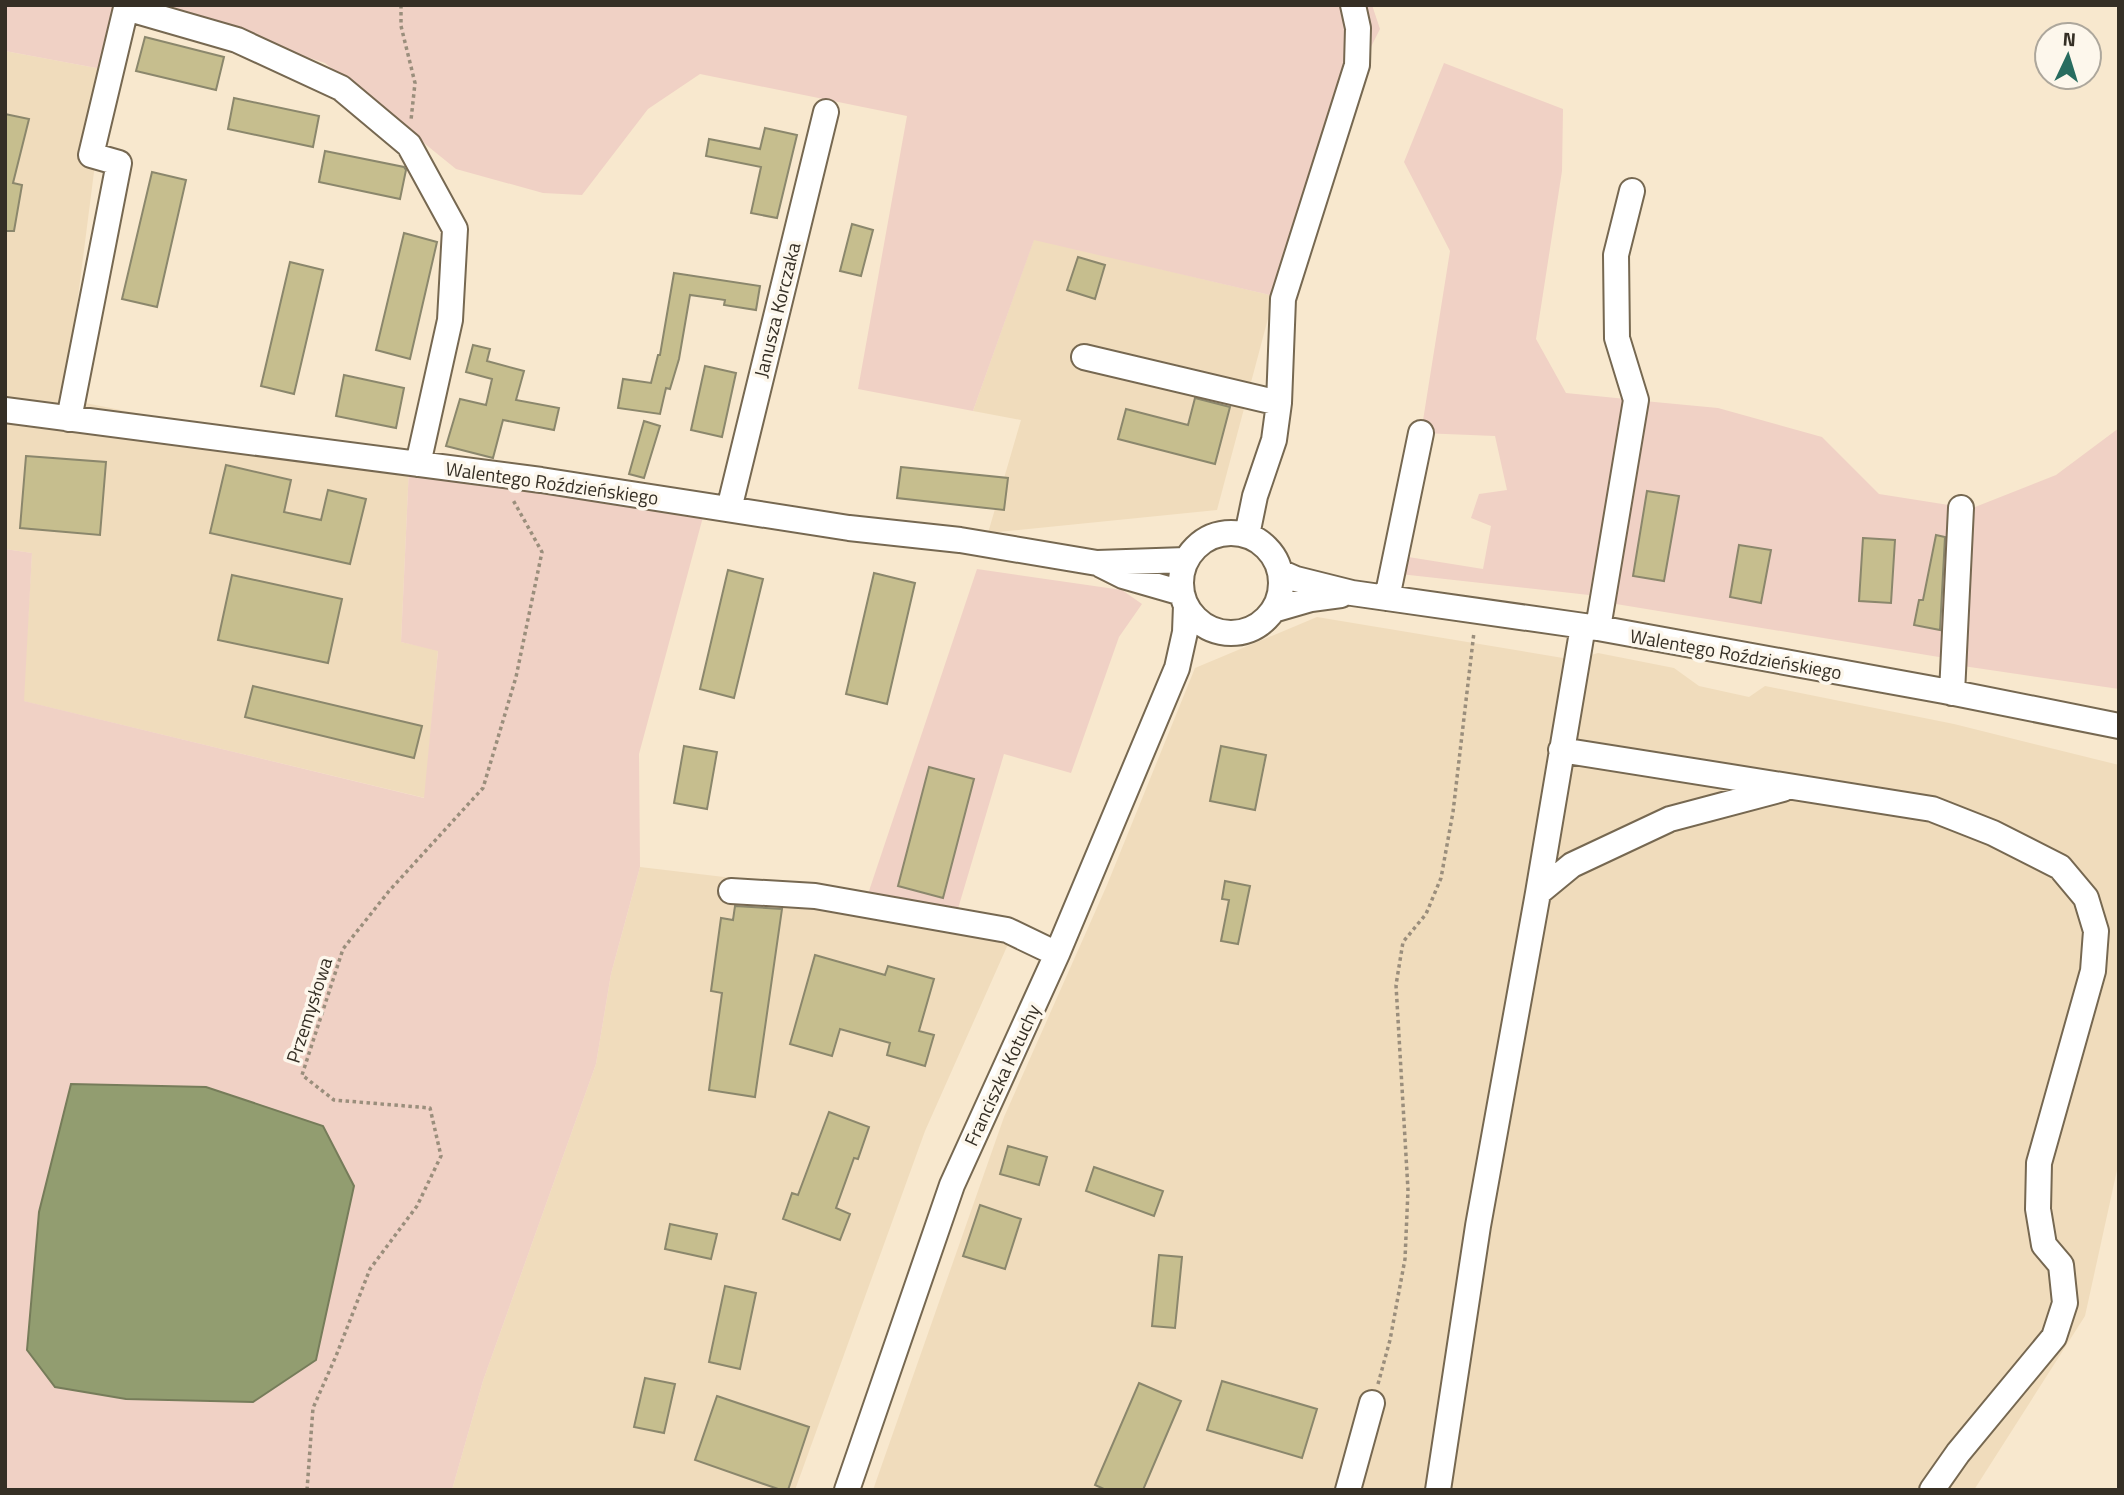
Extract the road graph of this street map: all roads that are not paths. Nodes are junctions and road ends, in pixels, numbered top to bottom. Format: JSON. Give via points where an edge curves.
{"nodes":[{"id":1,"x":1353,"y":5,"type":"edge"},
{"id":2,"x":826,"y":112,"type":"dead end"},
{"id":3,"x":1632,"y":191,"type":"dead end"},
{"id":4,"x":1084,"y":357,"type":"dead end"},
{"id":5,"x":1279,"y":403,"type":"junction"},
{"id":6,"x":5,"y":410,"type":"edge"},
{"id":7,"x":69,"y":419,"type":"junction"},
{"id":8,"x":1421,"y":433,"type":"dead end"},
{"id":9,"x":418,"y":464,"type":"junction"},
{"id":10,"x":1961,"y":508,"type":"dead end"},
{"id":11,"x":729,"y":509,"type":"junction"},
{"id":12,"x":1247,"y":535,"type":"junction"},
{"id":13,"x":1186,"y":560,"type":"junction"},
{"id":14,"x":1097,"y":563,"type":"junction"},
{"id":15,"x":1280,"y":572,"type":"junction"},
{"id":16,"x":1352,"y":593,"type":"junction"},
{"id":17,"x":1387,"y":598,"type":"junction"},
{"id":18,"x":1184,"y":599,"type":"junction"},
{"id":19,"x":1273,"y":610,"type":"junction"},
{"id":20,"x":1590,"y":627,"type":"junction"},
{"id":21,"x":1221,"y":632,"type":"junction"},
{"id":22,"x":1177,"y":668,"type":"junction"},
{"id":23,"x":1952,"y":693,"type":"junction"},
{"id":24,"x":2119,"y":726,"type":"edge"},
{"id":25,"x":1561,"y":750,"type":"junction"},
{"id":26,"x":1792,"y":787,"type":"junction"},
{"id":27,"x":731,"y":891,"type":"dead end"},
{"id":28,"x":1538,"y":892,"type":"junction"},
{"id":29,"x":1057,"y":954,"type":"junction"},
{"id":30,"x":1372,"y":1403,"type":"road end"},
{"id":31,"x":847,"y":1490,"type":"edge"},
{"id":32,"x":1348,"y":1490,"type":"edge"},
{"id":33,"x":1438,"y":1490,"type":"edge"},
{"id":34,"x":1933,"y":1490,"type":"edge"}],
"edges":[{"from":1,"to":5,"type":"street","via":[[1357,65],[1283,299]]},
{"from":2,"to":11,"type":"street","name":"Janusza Korczaka"},
{"from":3,"to":20,"type":"street","via":[[1616,255],[1617,338],[1636,400]]},
{"from":4,"to":5,"type":"street"},
{"from":5,"to":12,"type":"street","via":[[1275,440]]},
{"from":6,"to":7,"type":"street","name":"Walentego Roździeńskiego"},
{"from":7,"to":9,"type":"street","name":"Walentego Roździeńskiego"},
{"from":7,"to":9,"type":"street","via":[[119,163],[91,155],[126,8],[237,40],[341,88],[409,145],[455,229],[450,320]]},
{"from":8,"to":17,"type":"street"},
{"from":9,"to":11,"type":"street","name":"Walentego Roździeńskiego"},
{"from":10,"to":23,"type":"street"},
{"from":11,"to":14,"type":"street","name":"Walentego Roździeńskiego"},
{"from":12,"to":13,"type":"street","via":[[1233,532],[1206,539]]},
{"from":12,"to":15,"type":"street","via":[[1269,549]]},
{"from":13,"to":14,"type":"street","name":"Walentego Roździeńskiego"},
{"from":13,"to":18,"type":"street"},
{"from":14,"to":18,"type":"street","name":"Walentego Roździeńskiego"},
{"from":15,"to":16,"type":"street","name":"Walentego Roździeńskiego"},
{"from":15,"to":19,"type":"street","via":[[1280,595]]},
{"from":16,"to":17,"type":"street","name":"Walentego Roździeńskiego"},
{"from":16,"to":19,"type":"street","name":"Walentego Roździeńskiego"},
{"from":17,"to":20,"type":"street","name":"Walentego Roździeńskiego"},
{"from":18,"to":21,"type":"street","via":[[1194,617]]},
{"from":18,"to":22,"type":"street","name":"Franciszka Kotuchy","via":[[1185,632]]},
{"from":19,"to":21,"type":"street","via":[[1250,629]]},
{"from":20,"to":23,"type":"street","name":"Walentego Roździeńskiego"},
{"from":20,"to":25,"type":"street"},
{"from":21,"to":22,"type":"street","name":"Franciszka Kotuchy"},
{"from":22,"to":29,"type":"street","name":"Franciszka Kotuchy"},
{"from":23,"to":24,"type":"street","name":"Walentego Roździeńskiego"},
{"from":25,"to":26,"type":"street"},
{"from":25,"to":28,"type":"street"},
{"from":26,"to":28,"type":"street","via":[[1670,819],[1572,865]]},
{"from":26,"to":34,"type":"street","via":[[1931,809],[1993,833],[2060,867],[2086,898],[2096,931],[2093,971],[2039,1163],[2038,1209],[2044,1245],[2061,1265],[2065,1303],[2054,1337]]},
{"from":27,"to":29,"type":"street","via":[[815,896],[1007,930]]},
{"from":28,"to":33,"type":"street","via":[[1478,1226]]},
{"from":29,"to":31,"type":"street","name":"Franciszka Kotuchy","via":[[952,1185]]},
{"from":30,"to":32,"type":"street"}]}
